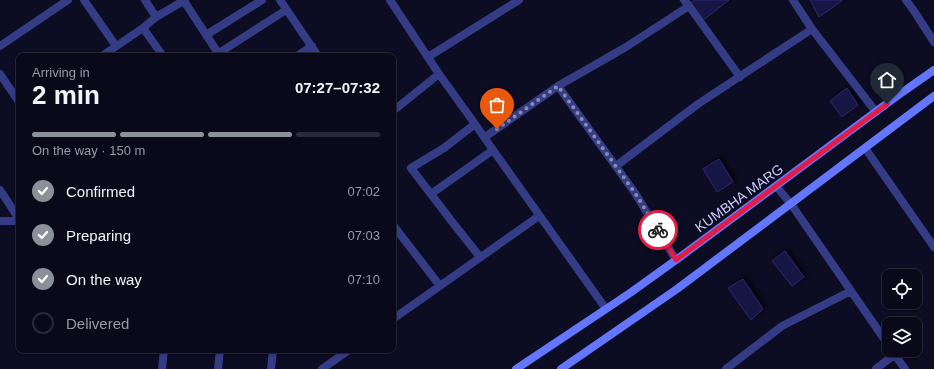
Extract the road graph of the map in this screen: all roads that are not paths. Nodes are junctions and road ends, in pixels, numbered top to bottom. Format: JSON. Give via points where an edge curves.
{"nodes":[{"id":1,"x":68,"y":0,"type":"edge"},
{"id":2,"x":84,"y":0,"type":"edge"},
{"id":3,"x":145,"y":0,"type":"edge"},
{"id":4,"x":184,"y":0,"type":"edge"},
{"id":5,"x":262,"y":0,"type":"edge"},
{"id":6,"x":280,"y":0,"type":"edge"},
{"id":7,"x":390,"y":0,"type":"edge"},
{"id":8,"x":518,"y":0,"type":"edge"},
{"id":9,"x":793,"y":0,"type":"edge"},
{"id":10,"x":906,"y":0,"type":"edge"},
{"id":11,"x":687,"y":3,"type":"edge"},
{"id":12,"x":286,"y":10,"type":"junction"},
{"id":13,"x":156,"y":17,"type":"junction"},
{"id":14,"x":143,"y":28,"type":"junction"},
{"id":15,"x":812,"y":29,"type":"junction"},
{"id":16,"x":206,"y":35,"type":"junction"},
{"id":17,"x":934,"y":42,"type":"edge"},
{"id":18,"x":0,"y":46,"type":"edge"},
{"id":19,"x":116,"y":46,"type":"junction"},
{"id":20,"x":312,"y":46,"type":"junction"},
{"id":21,"x":106,"y":53,"type":"edge"},
{"id":22,"x":161,"y":53,"type":"edge"},
{"id":23,"x":219,"y":53,"type":"edge"},
{"id":24,"x":223,"y":53,"type":"edge"},
{"id":25,"x":302,"y":53,"type":"edge"},
{"id":26,"x":316,"y":53,"type":"edge"},
{"id":27,"x":428,"y":57,"type":"junction"},
{"id":28,"x":933,"y":72,"type":"edge"},
{"id":29,"x":0,"y":74,"type":"edge"},
{"id":30,"x":439,"y":74,"type":"junction"},
{"id":31,"x":740,"y":77,"type":"junction"},
{"id":32,"x":558,"y":86,"type":"junction"},
{"id":33,"x":934,"y":96,"type":"edge"},
{"id":34,"x":16,"y":98,"type":"edge"},
{"id":35,"x":396,"y":109,"type":"edge"},
{"id":36,"x":876,"y":112,"type":"junction"},
{"id":37,"x":475,"y":124,"type":"junction"},
{"id":38,"x":485,"y":137,"type":"junction"},
{"id":39,"x":865,"y":148,"type":"junction"},
{"id":40,"x":493,"y":150,"type":"junction"},
{"id":41,"x":616,"y":166,"type":"junction"},
{"id":42,"x":776,"y":186,"type":"junction"},
{"id":43,"x":0,"y":190,"type":"edge"},
{"id":44,"x":431,"y":194,"type":"junction"},
{"id":45,"x":791,"y":204,"type":"junction"},
{"id":46,"x":16,"y":215,"type":"edge"},
{"id":47,"x":539,"y":216,"type":"junction"},
{"id":48,"x":16,"y":220,"type":"edge"},
{"id":49,"x":0,"y":221,"type":"edge"},
{"id":50,"x":396,"y":229,"type":"edge"},
{"id":51,"x":934,"y":247,"type":"edge"},
{"id":52,"x":480,"y":257,"type":"junction"},
{"id":53,"x":676,"y":260,"type":"junction"},
{"id":54,"x":440,"y":286,"type":"junction"},
{"id":55,"x":851,"y":291,"type":"junction"},
{"id":56,"x":606,"y":309,"type":"junction"},
{"id":57,"x":396,"y":317,"type":"edge"},
{"id":58,"x":882,"y":336,"type":"edge"},
{"id":59,"x":164,"y":353,"type":"edge"},
{"id":60,"x":220,"y":353,"type":"edge"},
{"id":61,"x":273,"y":353,"type":"edge"},
{"id":62,"x":345,"y":353,"type":"edge"},
{"id":63,"x":888,"y":357,"type":"edge"},
{"id":64,"x":897,"y":357,"type":"edge"},
{"id":65,"x":162,"y":369,"type":"edge"},
{"id":66,"x":218,"y":369,"type":"edge"},
{"id":67,"x":271,"y":369,"type":"edge"},
{"id":68,"x":322,"y":369,"type":"edge"},
{"id":69,"x":516,"y":369,"type":"edge"},
{"id":70,"x":561,"y":369,"type":"edge"},
{"id":71,"x":726,"y":369,"type":"edge"},
{"id":72,"x":876,"y":369,"type":"edge"},
{"id":73,"x":905,"y":369,"type":"edge"}],
"edges":[{"from":1,"to":18,"type":"street"},
{"from":2,"to":19,"type":"street"},
{"from":3,"to":13,"type":"street"},
{"from":4,"to":13,"type":"street"},
{"from":4,"to":16,"type":"street"},
{"from":5,"to":16,"type":"street"},
{"from":6,"to":12,"type":"street"},
{"from":7,"to":27,"type":"street"},
{"from":8,"to":27,"type":"street"},
{"from":9,"to":15,"type":"street"},
{"from":10,"to":17,"type":"street"},
{"from":11,"to":31,"type":"street"},
{"from":11,"to":32,"type":"street","via":[[626,47]]},
{"from":12,"to":20,"type":"street"},
{"from":12,"to":24,"type":"street"},
{"from":13,"to":14,"type":"street"},
{"from":14,"to":19,"type":"street"},
{"from":14,"to":22,"type":"street"},
{"from":15,"to":31,"type":"street"},
{"from":15,"to":36,"type":"street"},
{"from":16,"to":23,"type":"street"},
{"from":19,"to":21,"type":"street"},
{"from":20,"to":25,"type":"street"},
{"from":20,"to":26,"type":"street"},
{"from":27,"to":30,"type":"street"},
{"from":28,"to":36,"type":"street","name":"KUMBHA MARG"},
{"from":29,"to":34,"type":"street"},
{"from":30,"to":35,"type":"street"},
{"from":30,"to":37,"type":"street"},
{"from":31,"to":41,"type":"street","via":[[698,104]]},
{"from":32,"to":38,"type":"street"},
{"from":32,"to":41,"type":"street"},
{"from":33,"to":39,"type":"street"},
{"from":36,"to":42,"type":"street","name":"KUMBHA MARG"},
{"from":37,"to":38,"type":"street"},
{"from":37,"to":44,"type":"street","via":[[444,148],[411,168]]},
{"from":38,"to":40,"type":"street"},
{"from":39,"to":45,"type":"street"},
{"from":39,"to":51,"type":"street"},
{"from":40,"to":44,"type":"street"},
{"from":40,"to":47,"type":"street"},
{"from":41,"to":53,"type":"street"},
{"from":42,"to":45,"type":"street"},
{"from":42,"to":53,"type":"street","name":"KUMBHA MARG"},
{"from":43,"to":46,"type":"street"},
{"from":44,"to":52,"type":"street"},
{"from":45,"to":55,"type":"street"},
{"from":45,"to":70,"type":"street","via":[[676,289]]},
{"from":47,"to":52,"type":"street"},
{"from":47,"to":56,"type":"street"},
{"from":48,"to":49,"type":"street"},
{"from":50,"to":54,"type":"street"},
{"from":52,"to":54,"type":"street"},
{"from":53,"to":56,"type":"street","name":"KUMBHA MARG"},
{"from":54,"to":57,"type":"street"},
{"from":55,"to":58,"type":"street"},
{"from":55,"to":71,"type":"street","via":[[782,326]]},
{"from":56,"to":69,"type":"street","name":"KUMBHA MARG"},
{"from":59,"to":65,"type":"street"},
{"from":60,"to":66,"type":"street"},
{"from":61,"to":67,"type":"street"},
{"from":62,"to":68,"type":"street"},
{"from":63,"to":72,"type":"street"},
{"from":64,"to":73,"type":"street"}]}
